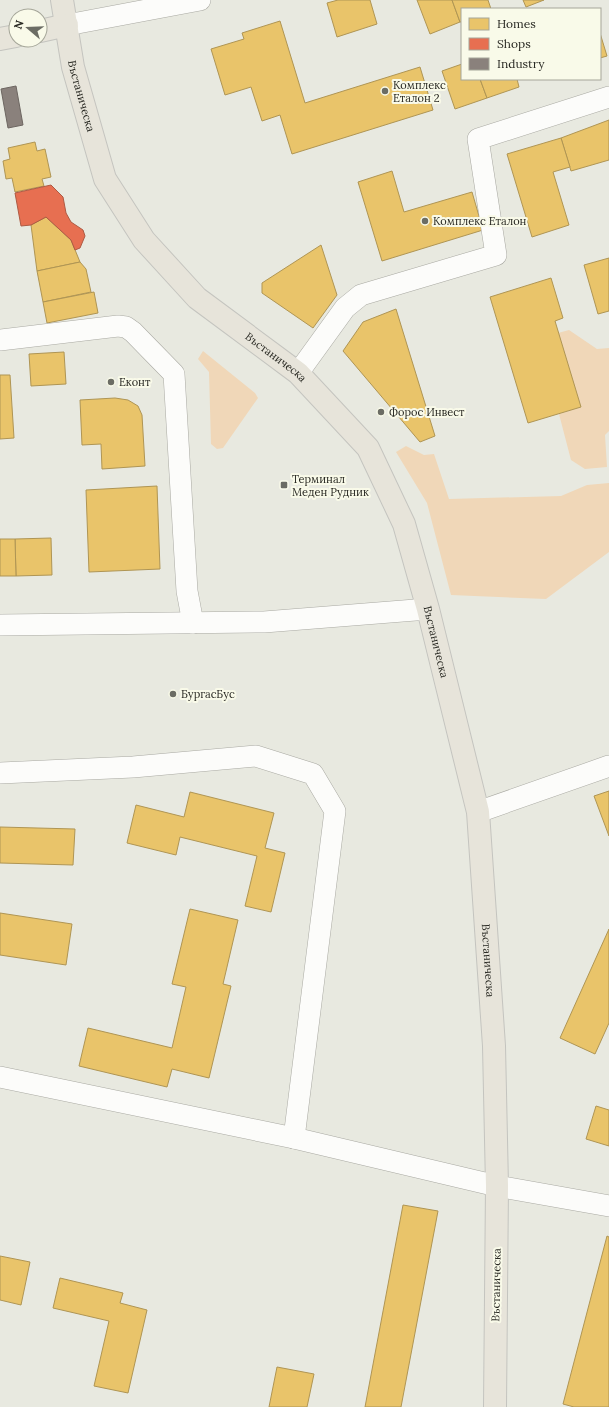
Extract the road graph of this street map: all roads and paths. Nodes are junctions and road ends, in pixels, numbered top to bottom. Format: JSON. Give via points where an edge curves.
{"nodes":[{"id":1,"x":62,"y":0,"type":"edge"},
{"id":2,"x":200,"y":0,"type":"edge"},
{"id":3,"x":67,"y":25,"type":"junction"},
{"id":4,"x":48,"y":29,"type":"edge"},
{"id":5,"x":609,"y":97,"type":"edge"},
{"id":6,"x":0,"y":340,"type":"edge"},
{"id":7,"x":298,"y":373,"type":"junction"},
{"id":8,"x":428,"y":609,"type":"junction"},
{"id":9,"x":193,"y":622,"type":"junction"},
{"id":10,"x":0,"y":625,"type":"edge"},
{"id":11,"x":609,"y":766,"type":"edge"},
{"id":12,"x":0,"y":773,"type":"edge"},
{"id":13,"x":478,"y":812,"type":"junction"},
{"id":14,"x":0,"y":1077,"type":"edge"},
{"id":15,"x":294,"y":1138,"type":"junction"},
{"id":16,"x":497,"y":1186,"type":"junction"},
{"id":17,"x":609,"y":1206,"type":"edge"},
{"id":18,"x":495,"y":1407,"type":"edge"}],
"edges":[{"from":1,"to":3,"type":"main road","name":"Въстаническа"},
{"from":2,"to":3,"type":"street"},
{"from":3,"to":4,"type":"main road"},
{"from":3,"to":7,"type":"main road","name":"Въстаническа","via":[[73,67],[105,179],[140,234],[197,298]]},
{"from":5,"to":7,"type":"street","via":[[478,139],[496,255],[361,295],[345,308]]},
{"from":6,"to":9,"type":"street","via":[[126,327],[174,374],[188,591]]},
{"from":7,"to":8,"type":"main road","name":"Въстаническа","via":[[368,448],[404,524]]},
{"from":8,"to":9,"type":"street","via":[[264,622]]},
{"from":8,"to":13,"type":"main road","name":"Въстаническа"},
{"from":9,"to":10,"type":"street"},
{"from":11,"to":13,"type":"street"},
{"from":12,"to":15,"type":"street","via":[[133,767],[256,756],[312,774],[335,811]]},
{"from":13,"to":16,"type":"main road","name":"Въстаническа","via":[[494,1046]]},
{"from":14,"to":15,"type":"street"},
{"from":15,"to":16,"type":"street"},
{"from":16,"to":17,"type":"street"},
{"from":16,"to":18,"type":"main road","name":"Въстаническа"}]}
